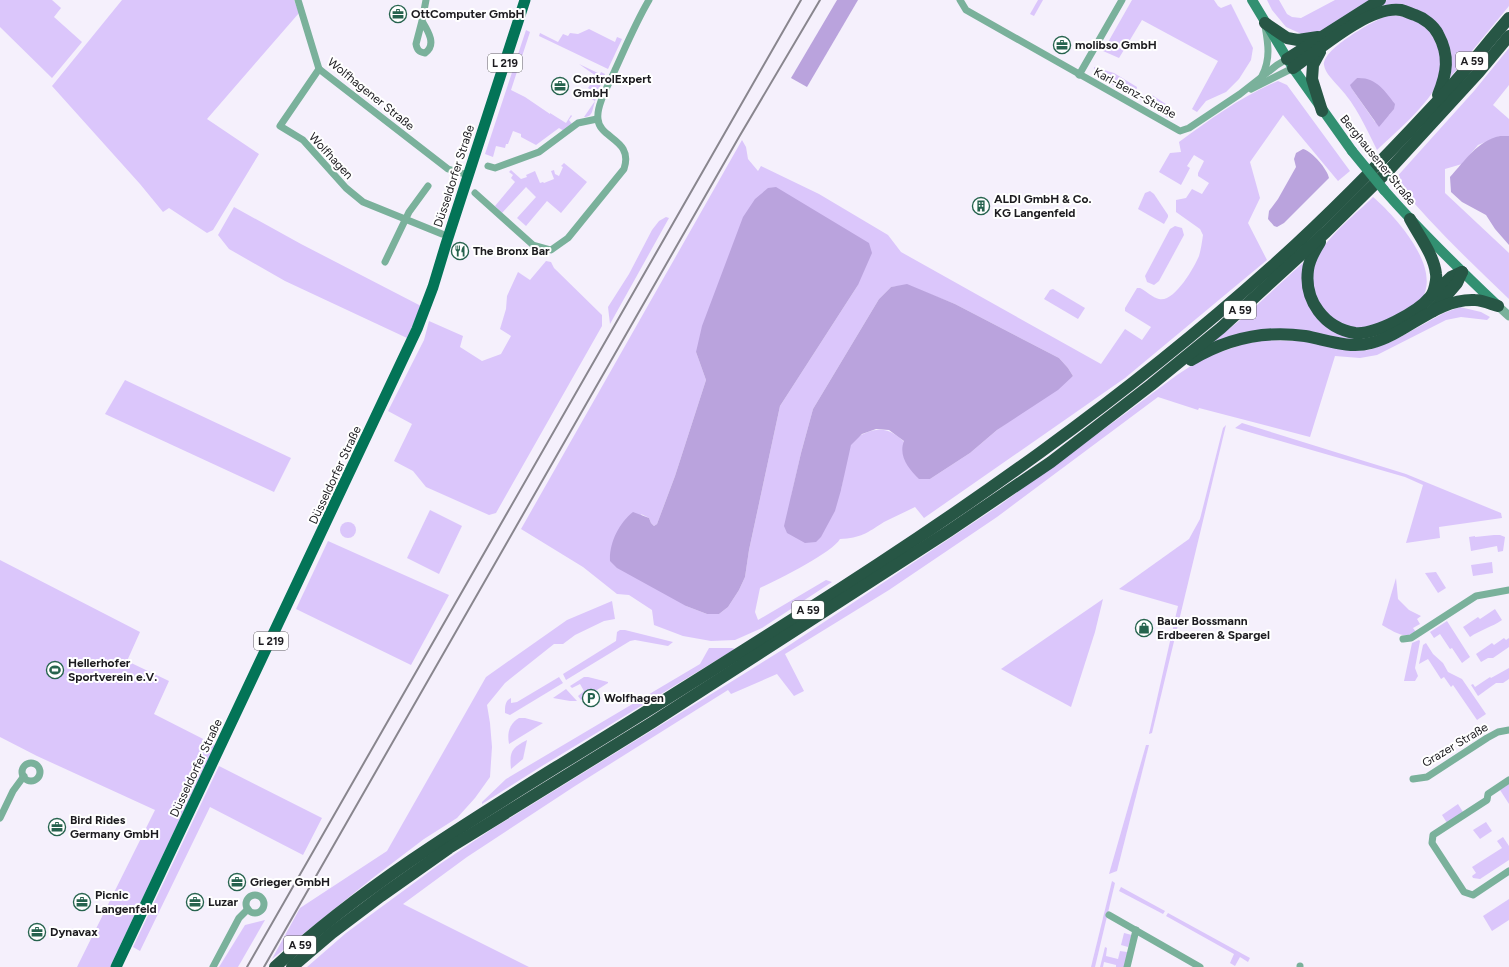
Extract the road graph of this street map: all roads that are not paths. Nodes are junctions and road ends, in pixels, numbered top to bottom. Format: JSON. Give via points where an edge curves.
{"nodes":[{"id":1,"x":298,"y":0,"type":"edge"},
{"id":2,"x":426,"y":0,"type":"edge"},
{"id":3,"x":525,"y":0,"type":"edge"},
{"id":4,"x":649,"y":0,"type":"edge"},
{"id":5,"x":960,"y":0,"type":"edge"},
{"id":6,"x":1122,"y":0,"type":"edge"},
{"id":7,"x":1380,"y":0,"type":"edge"},
{"id":8,"x":1253,"y":2,"type":"edge"},
{"id":9,"x":1509,"y":18,"type":"edge"},
{"id":10,"x":422,"y":21,"type":"dead end"},
{"id":11,"x":1265,"y":23,"type":"junction"},
{"id":12,"x":1509,"y":36,"type":"edge"},
{"id":13,"x":1323,"y":41,"type":"junction"},
{"id":14,"x":1290,"y":63,"type":"junction"},
{"id":15,"x":319,"y":69,"type":"junction"},
{"id":16,"x":1080,"y":75,"type":"junction"},
{"id":17,"x":1261,"y":77,"type":"junction"},
{"id":18,"x":1240,"y":94,"type":"junction"},
{"id":19,"x":1435,"y":104,"type":"junction"},
{"id":20,"x":1322,"y":111,"type":"junction"},
{"id":21,"x":598,"y":119,"type":"junction"},
{"id":22,"x":488,"y":166,"type":"dead end"},
{"id":23,"x":468,"y":175,"type":"junction"},
{"id":24,"x":428,"y":186,"type":"dead end"},
{"id":25,"x":475,"y":193,"type":"dead end"},
{"id":26,"x":1410,"y":219,"type":"junction"},
{"id":27,"x":406,"y":220,"type":"junction"},
{"id":28,"x":1326,"y":232,"type":"junction"},
{"id":29,"x":442,"y":234,"type":"dead end"},
{"id":30,"x":385,"y":262,"type":"dead end"},
{"id":31,"x":1462,"y":272,"type":"junction"},
{"id":32,"x":1431,"y":296,"type":"junction"},
{"id":33,"x":1498,"y":306,"type":"junction"},
{"id":34,"x":1433,"y":311,"type":"junction"},
{"id":35,"x":1509,"y":316,"type":"edge"},
{"id":36,"x":1151,"y":385,"type":"junction"},
{"id":37,"x":1509,"y":590,"type":"edge"},
{"id":38,"x":1403,"y":639,"type":"dead end"},
{"id":39,"x":1509,"y":730,"type":"edge"},
{"id":40,"x":24,"y":776,"type":"dead end"},
{"id":41,"x":1413,"y":779,"type":"dead end"},
{"id":42,"x":1509,"y":780,"type":"edge"},
{"id":43,"x":0,"y":818,"type":"edge"},
{"id":44,"x":1509,"y":871,"type":"edge"},
{"id":45,"x":248,"y":909,"type":"dead end"},
{"id":46,"x":1109,"y":915,"type":"dead end"},
{"id":47,"x":328,"y":928,"type":"junction"},
{"id":48,"x":1136,"y":930,"type":"junction"},
{"id":49,"x":116,"y":967,"type":"edge"},
{"id":50,"x":213,"y":967,"type":"edge"},
{"id":51,"x":274,"y":967,"type":"edge"},
{"id":52,"x":292,"y":967,"type":"edge"},
{"id":53,"x":1127,"y":967,"type":"edge"},
{"id":54,"x":1200,"y":967,"type":"edge"}],
"edges":[{"from":1,"to":15,"type":"street","name":"Wolfhagener Straße"},
{"from":2,"to":10,"type":"street"},
{"from":3,"to":23,"type":"main road","name":"Düsseldorfer Straße","number":"L 219"},
{"from":4,"to":21,"type":"street","via":[[604,95]]},
{"from":5,"to":16,"type":"street","name":"Karl-Benz-Straße","via":[[966,10]]},
{"from":6,"to":16,"type":"street","name":"Karl-Benz-Straße"},
{"from":7,"to":13,"type":"highway"},
{"from":8,"to":11,"type":"main road","name":"Berghausener Straße"},
{"from":9,"to":19,"type":"highway","number":"A 59"},
{"from":11,"to":13,"type":"highway","via":[[1287,38]]},
{"from":11,"to":14,"type":"main road","name":"Berghausener Straße"},
{"from":11,"to":17,"type":"street","via":[[1268,58]]},
{"from":12,"to":28,"type":"highway","number":"A 59","via":[[1390,169]]},
{"from":13,"to":14,"type":"highway"},
{"from":13,"to":19,"type":"highway","via":[[1362,19],[1381,12],[1401,10],[1420,17],[1435,28],[1444,45],[1445,79]]},
{"from":13,"to":20,"type":"highway","via":[[1312,68],[1312,78]]},
{"from":14,"to":17,"type":"street","name":"Karl-Benz-Straße"},
{"from":14,"to":18,"type":"street","name":"Karl-Benz-Straße"},
{"from":14,"to":20,"type":"main road","name":"Berghausener Straße"},
{"from":15,"to":23,"type":"street","name":"Wolfhagener Straße","via":[[448,169]]},
{"from":15,"to":27,"type":"street","name":"Wolfhagen","via":[[280,126],[303,140],[346,188],[363,202]]},
{"from":16,"to":18,"type":"street","name":"Karl-Benz-Straße","via":[[1180,131],[1189,128]]},
{"from":17,"to":18,"type":"street","name":"Karl-Benz-Straße"},
{"from":19,"to":47,"type":"highway","number":"A 59","via":[[1367,176],[1270,268],[1139,378],[1041,452],[913,542],[404,864]]},
{"from":20,"to":26,"type":"main road","name":"Berghausener Straße","bridge":true,"via":[[1352,151]]},
{"from":21,"to":22,"type":"street","via":[[578,123],[538,152],[495,168]]},
{"from":21,"to":25,"type":"street","via":[[602,128],[625,153],[624,170],[568,238],[551,250],[533,245]]},
{"from":23,"to":49,"type":"main road","name":"Düsseldorfer Straße","number":"L 219","via":[[433,287],[414,337]]},
{"from":24,"to":27,"type":"street"},
{"from":26,"to":31,"type":"main road","name":"Berghausener Straße"},
{"from":26,"to":32,"type":"highway","via":[[1433,261],[1436,276]]},
{"from":27,"to":29,"type":"street","name":"Wolfhagen"},
{"from":27,"to":30,"type":"street"},
{"from":28,"to":32,"type":"highway","via":[[1310,260],[1307,283],[1317,311],[1330,324],[1356,333],[1381,329],[1419,307]]},
{"from":28,"to":36,"type":"highway","number":"A 59","via":[[1221,328]]},
{"from":31,"to":32,"type":"highway","via":[[1451,277]]},
{"from":31,"to":33,"type":"main road","name":"Berghausener Straße"},
{"from":31,"to":34,"type":"highway","via":[[1457,283]]},
{"from":33,"to":34,"type":"highway","via":[[1468,300]]},
{"from":33,"to":35,"type":"street","name":"Berghausener Straße"},
{"from":34,"to":36,"type":"highway","via":[[1388,337],[1371,343],[1349,345],[1283,334],[1242,338],[1208,350]]},
{"from":36,"to":47,"type":"highway","number":"A 59","via":[[1051,462],[949,531],[653,722],[449,848]]},
{"from":37,"to":38,"type":"street","via":[[1476,596],[1411,638]]},
{"from":39,"to":41,"type":"street","name":"Grazer Straße","via":[[1487,738],[1427,777]]},
{"from":40,"to":43,"type":"street","via":[[13,791]]},
{"from":42,"to":44,"type":"street","via":[[1488,794],[1487,800],[1433,835],[1432,843],[1464,892],[1473,895]]},
{"from":45,"to":50,"type":"street","via":[[240,918]]},
{"from":46,"to":48,"type":"street"},
{"from":47,"to":51,"type":"highway","number":"A 59"},
{"from":47,"to":52,"type":"highway","number":"A 59"},
{"from":48,"to":53,"type":"street"},
{"from":48,"to":54,"type":"street"}]}
